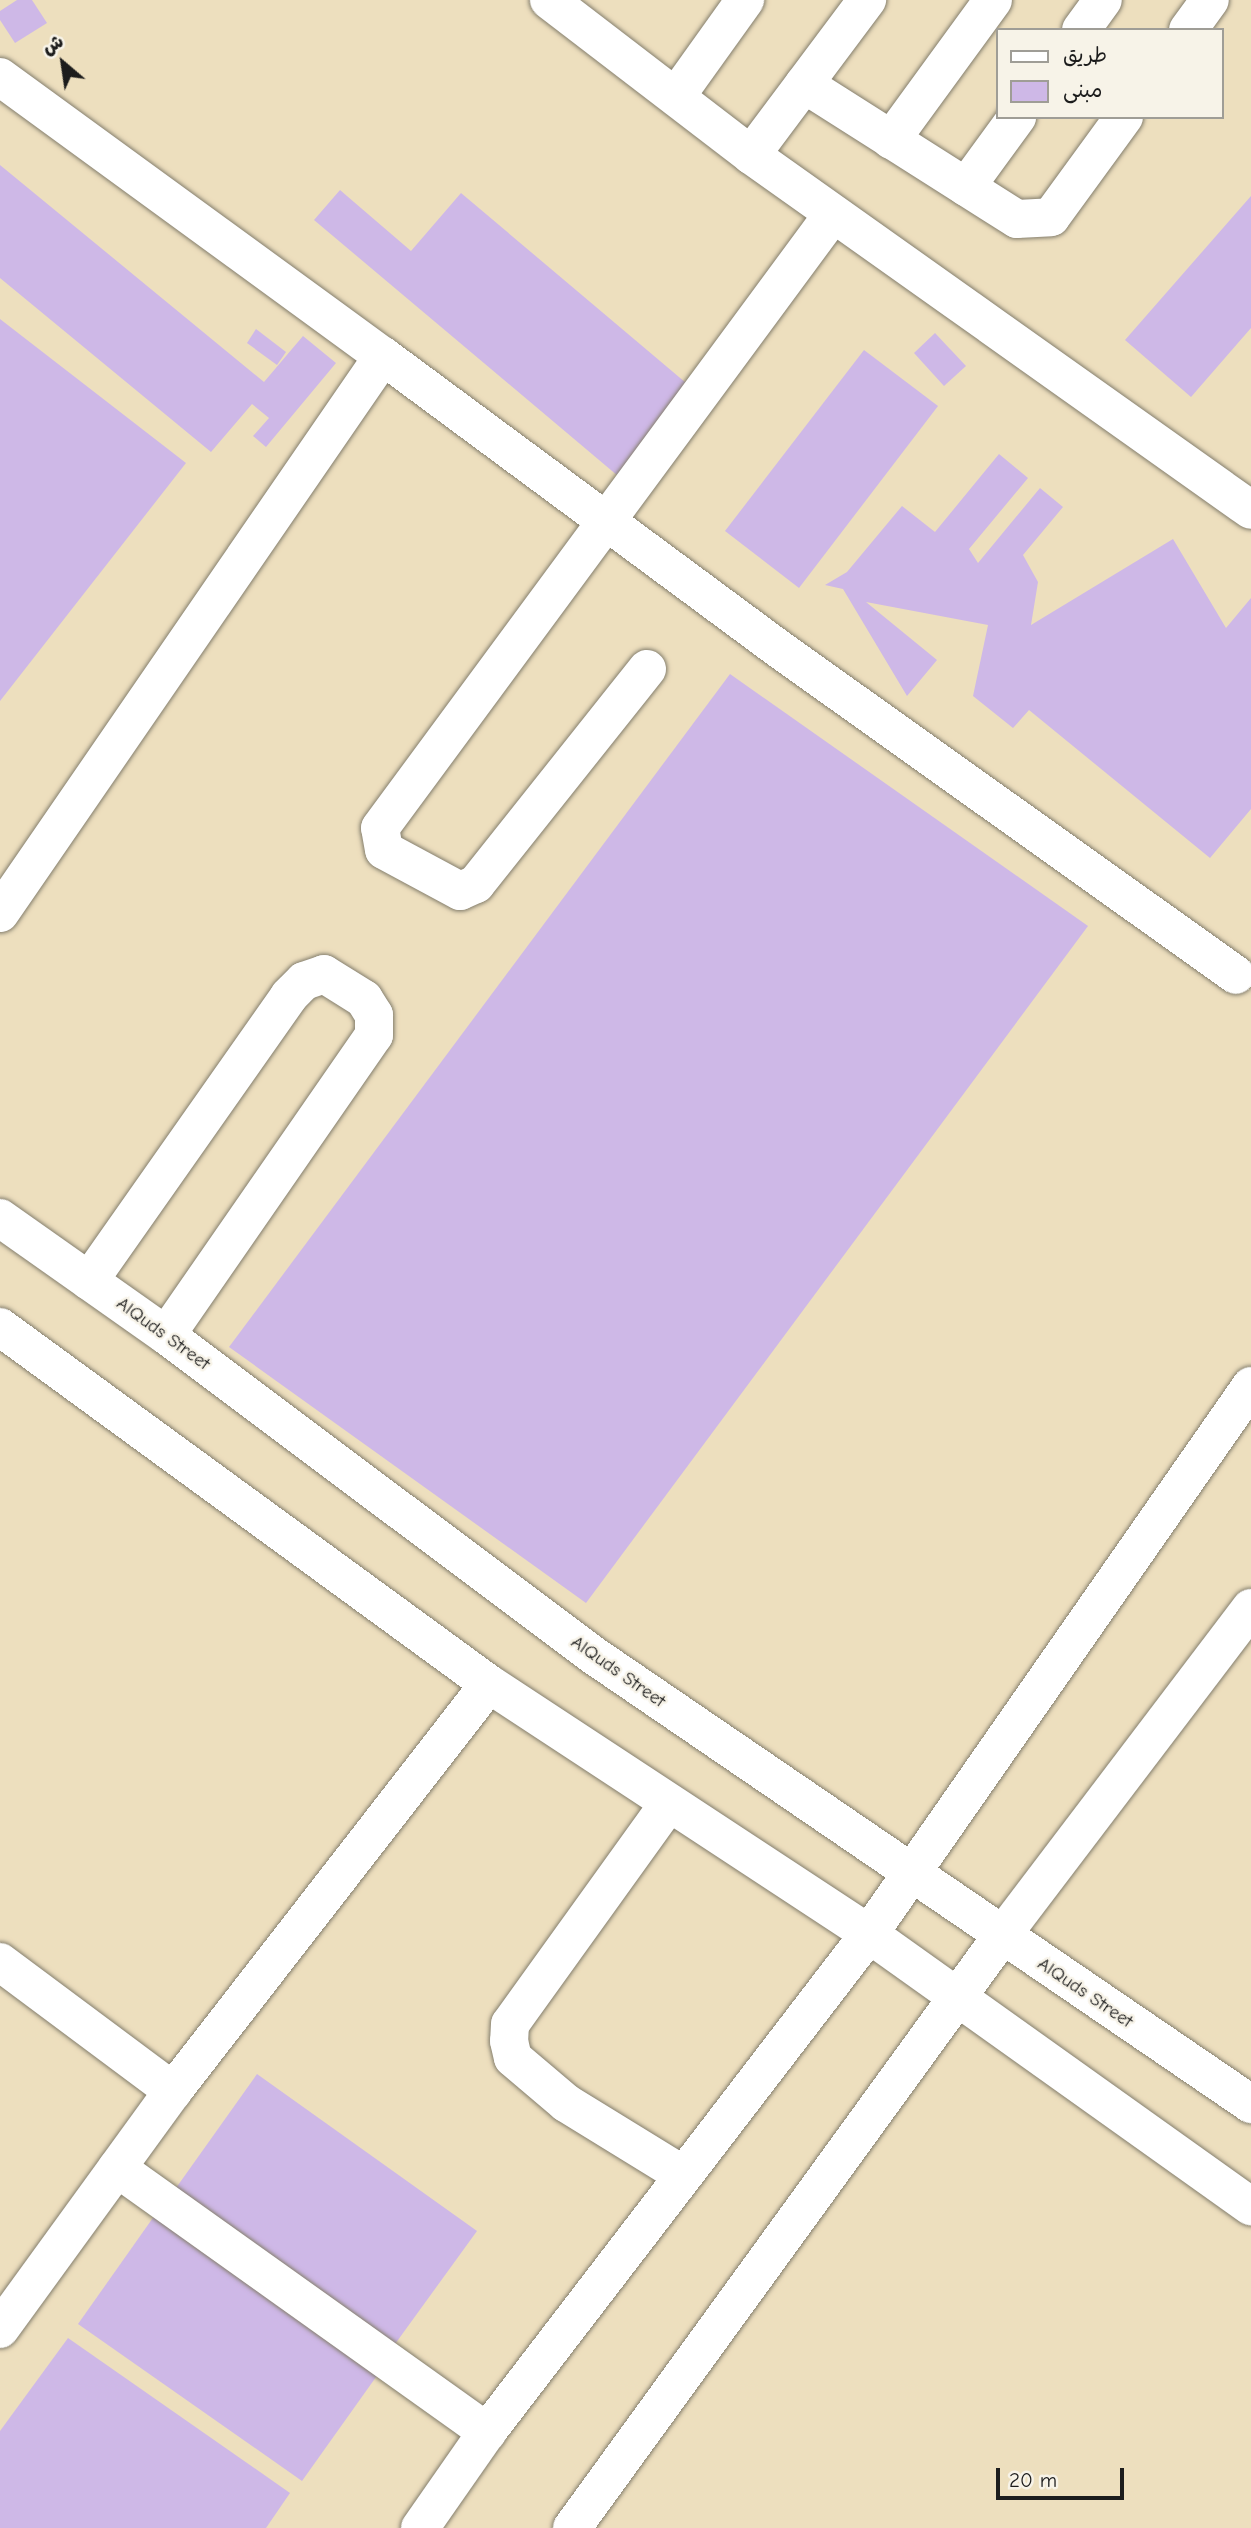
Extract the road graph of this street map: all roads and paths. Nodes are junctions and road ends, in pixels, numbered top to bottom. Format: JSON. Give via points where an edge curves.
{"nodes":[{"id":1,"x":549,"y":0,"type":"edge"},
{"id":2,"x":745,"y":0,"type":"edge"},
{"id":3,"x":867,"y":0,"type":"edge"},
{"id":4,"x":993,"y":0,"type":"edge"},
{"id":5,"x":1103,"y":0,"type":"edge"},
{"id":6,"x":1210,"y":0,"type":"edge"},
{"id":7,"x":1082,"y":28,"type":"edge"},
{"id":8,"x":1189,"y":28,"type":"edge"},
{"id":9,"x":0,"y":77,"type":"edge"},
{"id":10,"x":804,"y":84,"type":"junction"},
{"id":11,"x":677,"y":95,"type":"junction"},
{"id":12,"x":1016,"y":119,"type":"edge"},
{"id":13,"x":1123,"y":119,"type":"edge"},
{"id":14,"x":891,"y":139,"type":"junction"},
{"id":15,"x":751,"y":155,"type":"junction"},
{"id":16,"x":966,"y":187,"type":"junction"},
{"id":17,"x":833,"y":214,"type":"junction"},
{"id":18,"x":383,"y":356,"type":"junction"},
{"id":19,"x":1251,"y":510,"type":"edge"},
{"id":20,"x":609,"y":523,"type":"junction"},
{"id":21,"x":646,"y":669,"type":"dead end"},
{"id":22,"x":0,"y":913,"type":"edge"},
{"id":23,"x":1236,"y":975,"type":"dead end"},
{"id":24,"x":0,"y":1218,"type":"edge"},
{"id":25,"x":89,"y":1281,"type":"junction"},
{"id":26,"x":0,"y":1327,"type":"edge"},
{"id":27,"x":166,"y":1335,"type":"junction"},
{"id":28,"x":1251,"y":1386,"type":"edge"},
{"id":29,"x":1247,"y":1622,"type":"edge"},
{"id":30,"x":489,"y":1684,"type":"junction"},
{"id":31,"x":670,"y":1803,"type":"junction"},
{"id":32,"x":908,"y":1873,"type":"junction"},
{"id":33,"x":869,"y":1934,"type":"junction"},
{"id":34,"x":1001,"y":1937,"type":"junction"},
{"id":35,"x":0,"y":1962,"type":"edge"},
{"id":36,"x":957,"y":2000,"type":"junction"},
{"id":37,"x":173,"y":2091,"type":"junction"},
{"id":38,"x":1251,"y":2104,"type":"edge"},
{"id":39,"x":117,"y":2168,"type":"junction"},
{"id":40,"x":683,"y":2175,"type":"junction"},
{"id":41,"x":1251,"y":2206,"type":"edge"},
{"id":42,"x":0,"y":2329,"type":"edge"},
{"id":43,"x":487,"y":2432,"type":"junction"},
{"id":44,"x":420,"y":2528,"type":"edge"},
{"id":45,"x":572,"y":2528,"type":"edge"}],
"edges":[{"from":1,"to":11,"type":"street"},
{"from":2,"to":11,"type":"street"},
{"from":3,"to":10,"type":"street"},
{"from":4,"to":14,"type":"street"},
{"from":5,"to":7,"type":"street"},
{"from":6,"to":8,"type":"street"},
{"from":9,"to":18,"type":"street"},
{"from":10,"to":14,"type":"street"},
{"from":10,"to":15,"type":"street"},
{"from":11,"to":15,"type":"street"},
{"from":12,"to":16,"type":"street"},
{"from":13,"to":16,"type":"street","via":[[1051,217],[1017,219]]},
{"from":14,"to":16,"type":"street"},
{"from":15,"to":17,"type":"street"},
{"from":17,"to":19,"type":"street"},
{"from":17,"to":20,"type":"street"},
{"from":18,"to":20,"type":"street"},
{"from":18,"to":22,"type":"street"},
{"from":20,"to":21,"type":"street","via":[[380,828],[384,850],[460,891],[476,884]]},
{"from":20,"to":23,"type":"street"},
{"from":24,"to":25,"type":"street","name":"AlQuds Street"},
{"from":25,"to":27,"type":"street","name":"AlQuds Street"},
{"from":25,"to":27,"type":"street","via":[[289,996],[304,981],[324,974],[364,999],[374,1015],[374,1034]]},
{"from":26,"to":30,"type":"street"},
{"from":27,"to":32,"type":"street","name":"AlQuds Street","via":[[593,1655]]},
{"from":28,"to":32,"type":"street"},
{"from":29,"to":34,"type":"street"},
{"from":30,"to":31,"type":"street"},
{"from":30,"to":37,"type":"street"},
{"from":31,"to":33,"type":"street"},
{"from":31,"to":40,"type":"street","via":[[510,2024],[509,2040],[513,2057],[566,2103]]},
{"from":32,"to":33,"type":"street"},
{"from":32,"to":34,"type":"street","name":"AlQuds Street"},
{"from":33,"to":36,"type":"street"},
{"from":33,"to":40,"type":"street"},
{"from":34,"to":36,"type":"street"},
{"from":34,"to":38,"type":"street","name":"AlQuds Street"},
{"from":35,"to":37,"type":"street"},
{"from":36,"to":41,"type":"street"},
{"from":36,"to":45,"type":"street"},
{"from":37,"to":39,"type":"street"},
{"from":39,"to":42,"type":"street"},
{"from":39,"to":43,"type":"street"},
{"from":40,"to":43,"type":"street"},
{"from":43,"to":44,"type":"street"}]}
